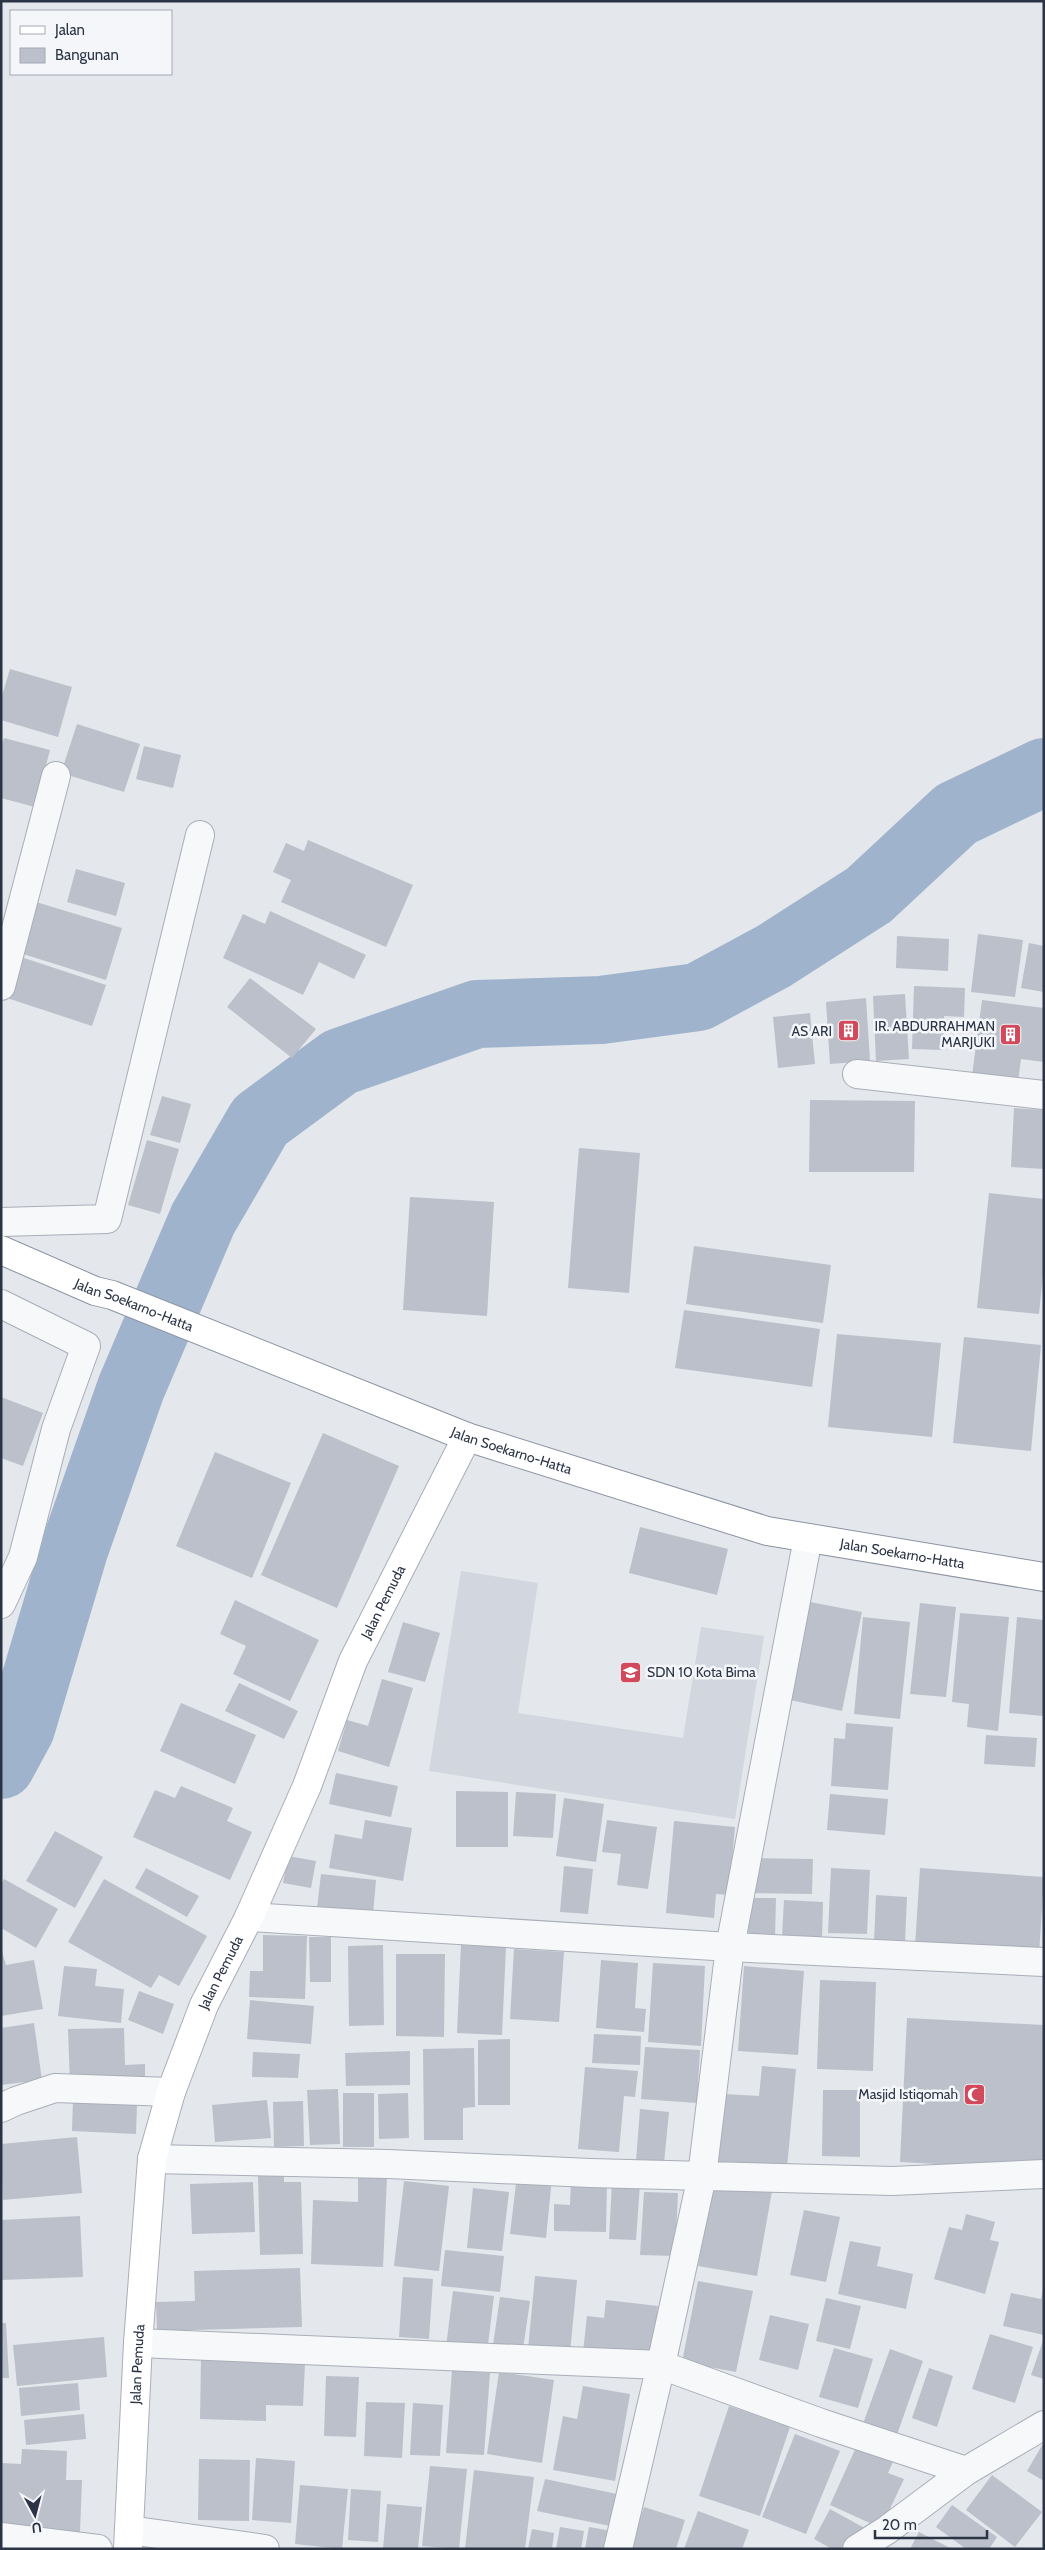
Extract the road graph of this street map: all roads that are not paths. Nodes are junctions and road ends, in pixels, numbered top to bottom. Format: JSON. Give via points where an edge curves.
{"nodes":[{"id":1,"x":56,"y":776,"type":"dead end"},
{"id":2,"x":200,"y":835,"type":"dead end"},
{"id":3,"x":1,"y":986,"type":"edge"},
{"id":4,"x":857,"y":1074,"type":"dead end"},
{"id":5,"x":1044,"y":1095,"type":"edge"},
{"id":6,"x":1,"y":1222,"type":"edge"},
{"id":7,"x":1,"y":1250,"type":"edge"},
{"id":8,"x":1,"y":1304,"type":"edge"},
{"id":9,"x":467,"y":1437,"type":"junction"},
{"id":10,"x":808,"y":1538,"type":"junction"},
{"id":11,"x":1044,"y":1576,"type":"edge"},
{"id":12,"x":1,"y":1604,"type":"edge"},
{"id":13,"x":249,"y":1917,"type":"junction"},
{"id":14,"x":730,"y":1947,"type":"junction"},
{"id":15,"x":1044,"y":1962,"type":"edge"},
{"id":16,"x":171,"y":2092,"type":"junction"},
{"id":17,"x":1,"y":2108,"type":"edge"},
{"id":18,"x":152,"y":2159,"type":"junction"},
{"id":19,"x":1044,"y":2174,"type":"edge"},
{"id":20,"x":702,"y":2176,"type":"junction"},
{"id":21,"x":138,"y":2343,"type":"junction"},
{"id":22,"x":661,"y":2365,"type":"junction"},
{"id":23,"x":1044,"y":2425,"type":"edge"},
{"id":24,"x":966,"y":2471,"type":"junction"},
{"id":25,"x":1,"y":2537,"type":"edge"},
{"id":26,"x":129,"y":2539,"type":"edge"},
{"id":27,"x":98,"y":2549,"type":"edge"},
{"id":28,"x":266,"y":2549,"type":"edge"},
{"id":29,"x":618,"y":2549,"type":"edge"},
{"id":30,"x":857,"y":2549,"type":"edge"}],
"edges":[{"from":1,"to":3,"type":"street"},
{"from":2,"to":6,"type":"street","via":[[107,1219]]},
{"from":4,"to":5,"type":"street"},
{"from":7,"to":9,"type":"main road","name":"Jalan Soekarno-Hatta"},
{"from":8,"to":12,"type":"street","via":[[86,1346],[56,1429],[23,1557]]},
{"from":9,"to":10,"type":"main road","name":"Jalan Soekarno-Hatta","via":[[767,1531]]},
{"from":9,"to":13,"type":"main road","name":"Jalan Pemuda","via":[[353,1661],[307,1786]]},
{"from":10,"to":11,"type":"main road","name":"Jalan Soekarno-Hatta"},
{"from":10,"to":14,"type":"street"},
{"from":13,"to":14,"type":"street"},
{"from":13,"to":16,"type":"main road","name":"Jalan Pemuda","via":[[204,2005]]},
{"from":14,"to":15,"type":"street"},
{"from":14,"to":20,"type":"street"},
{"from":16,"to":17,"type":"street","via":[[55,2088]]},
{"from":16,"to":18,"type":"main road","name":"Jalan Pemuda"},
{"from":18,"to":20,"type":"street"},
{"from":18,"to":21,"type":"main road","name":"Jalan Pemuda"},
{"from":19,"to":20,"type":"street","via":[[892,2181]]},
{"from":20,"to":22,"type":"street"},
{"from":21,"to":22,"type":"street"},
{"from":21,"to":26,"type":"main road","name":"Jalan Pemuda"},
{"from":22,"to":24,"type":"street"},
{"from":22,"to":29,"type":"street"},
{"from":23,"to":24,"type":"street"},
{"from":24,"to":30,"type":"street"},
{"from":25,"to":27,"type":"street"},
{"from":26,"to":28,"type":"street"}]}
